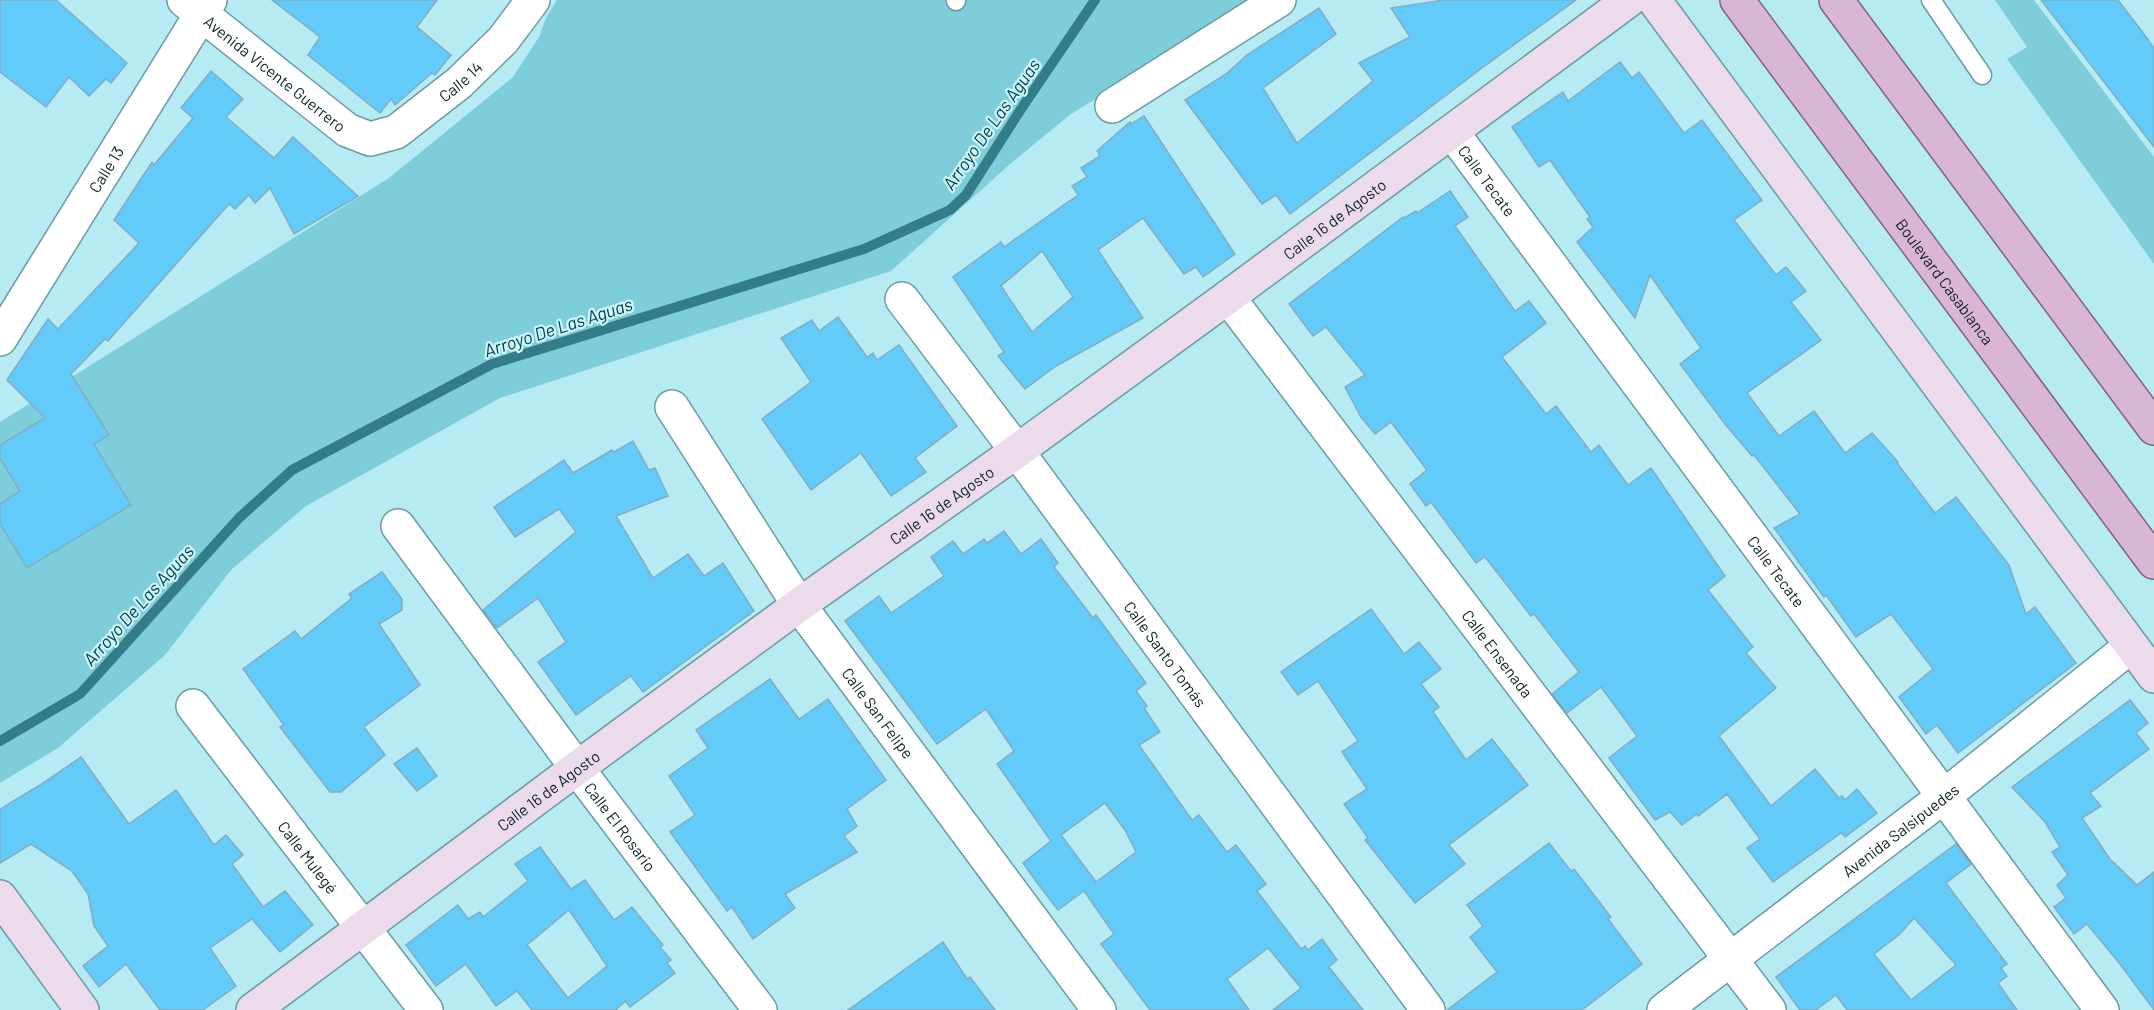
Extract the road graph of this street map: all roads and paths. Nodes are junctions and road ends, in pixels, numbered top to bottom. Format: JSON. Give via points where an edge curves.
{"nodes":[{"id":1,"x":533,"y":0,"type":"edge"},
{"id":2,"x":1279,"y":0,"type":"edge"},
{"id":3,"x":1629,"y":0,"type":"edge"},
{"id":4,"x":1654,"y":0,"type":"edge"},
{"id":5,"x":1737,"y":0,"type":"edge"},
{"id":6,"x":1836,"y":0,"type":"edge"},
{"id":7,"x":1931,"y":0,"type":"edge"},
{"id":8,"x":198,"y":5,"type":"edge"},
{"id":9,"x":1982,"y":75,"type":"dead end"},
{"id":10,"x":1112,"y":106,"type":"dead end"},
{"id":11,"x":1452,"y":132,"type":"junction"},
{"id":12,"x":370,"y":139,"type":"joint"},
{"id":13,"x":1227,"y":297,"type":"junction"},
{"id":14,"x":902,"y":298,"type":"dead end"},
{"id":15,"x":0,"y":339,"type":"edge"},
{"id":16,"x":672,"y":407,"type":"dead end"},
{"id":17,"x":2154,"y":428,"type":"edge"},
{"id":18,"x":1017,"y":451,"type":"junction"},
{"id":19,"x":398,"y":526,"type":"dead end"},
{"id":20,"x":2154,"y":562,"type":"edge"},
{"id":21,"x":799,"y":605,"type":"junction"},
{"id":22,"x":2131,"y":646,"type":"junction"},
{"id":23,"x":2154,"y":676,"type":"edge"},
{"id":24,"x":193,"y":706,"type":"dead end"},
{"id":25,"x":577,"y":768,"type":"junction"},
{"id":26,"x":1943,"y":797,"type":"junction"},
{"id":27,"x":0,"y":897,"type":"edge"},
{"id":28,"x":363,"y":928,"type":"junction"},
{"id":29,"x":1730,"y":959,"type":"junction"},
{"id":30,"x":82,"y":1010,"type":"edge"},
{"id":31,"x":254,"y":1010,"type":"edge"},
{"id":32,"x":426,"y":1010,"type":"edge"},
{"id":33,"x":760,"y":1010,"type":"edge"},
{"id":34,"x":1099,"y":1010,"type":"edge"},
{"id":35,"x":1428,"y":1010,"type":"edge"},
{"id":36,"x":1664,"y":1010,"type":"edge"},
{"id":37,"x":1769,"y":1010,"type":"edge"},
{"id":38,"x":2102,"y":1010,"type":"edge"}],
"edges":[{"from":1,"to":12,"type":"street","name":"Calle 14","via":[[503,40],[459,83],[396,132]]},
{"from":2,"to":10,"type":"street"},
{"from":3,"to":11,"type":"street","name":"Calle 16 de Agosto"},
{"from":4,"to":22,"type":"street"},
{"from":5,"to":20,"type":"main road","name":"Boulevard Casablanca"},
{"from":6,"to":17,"type":"main road"},
{"from":7,"to":9,"type":"lane"},
{"from":8,"to":12,"type":"street","name":"Avenida Vicente Guerrero","via":[[347,130]]},
{"from":8,"to":15,"type":"street","name":"Calle 13"},
{"from":11,"to":13,"type":"street","name":"Calle 16 de Agosto"},
{"from":11,"to":26,"type":"street","name":"Calle Tecate"},
{"from":13,"to":18,"type":"street","name":"Calle 16 de Agosto"},
{"from":13,"to":29,"type":"street","name":"Calle Ensenada"},
{"from":14,"to":18,"type":"street","name":"Calle Santo Tomás"},
{"from":16,"to":21,"type":"street","name":"Calle San Felipe"},
{"from":18,"to":21,"type":"street","name":"Calle 16 de Agosto"},
{"from":18,"to":35,"type":"street","name":"Calle Santo Tomás"},
{"from":19,"to":25,"type":"street","name":"Calle El Rosario"},
{"from":21,"to":25,"type":"street","name":"Calle 16 de Agosto"},
{"from":21,"to":34,"type":"street","name":"Calle San Felipe"},
{"from":22,"to":23,"type":"street"},
{"from":22,"to":26,"type":"street","name":"Avenida Salsipuedes"},
{"from":24,"to":28,"type":"street","name":"Calle Mulegé"},
{"from":25,"to":28,"type":"street","name":"Calle 16 de Agosto"},
{"from":25,"to":33,"type":"street","name":"Calle El Rosario"},
{"from":26,"to":29,"type":"street","name":"Avenida Salsipuedes"},
{"from":26,"to":38,"type":"street","name":"Calle Tecate"},
{"from":27,"to":30,"type":"street"},
{"from":28,"to":31,"type":"street","name":"Calle 16 de Agosto"},
{"from":28,"to":32,"type":"street","name":"Calle Mulegé"},
{"from":29,"to":36,"type":"street","name":"Avenida Salsipuedes"},
{"from":29,"to":37,"type":"street","name":"Calle Ensenada"}]}
